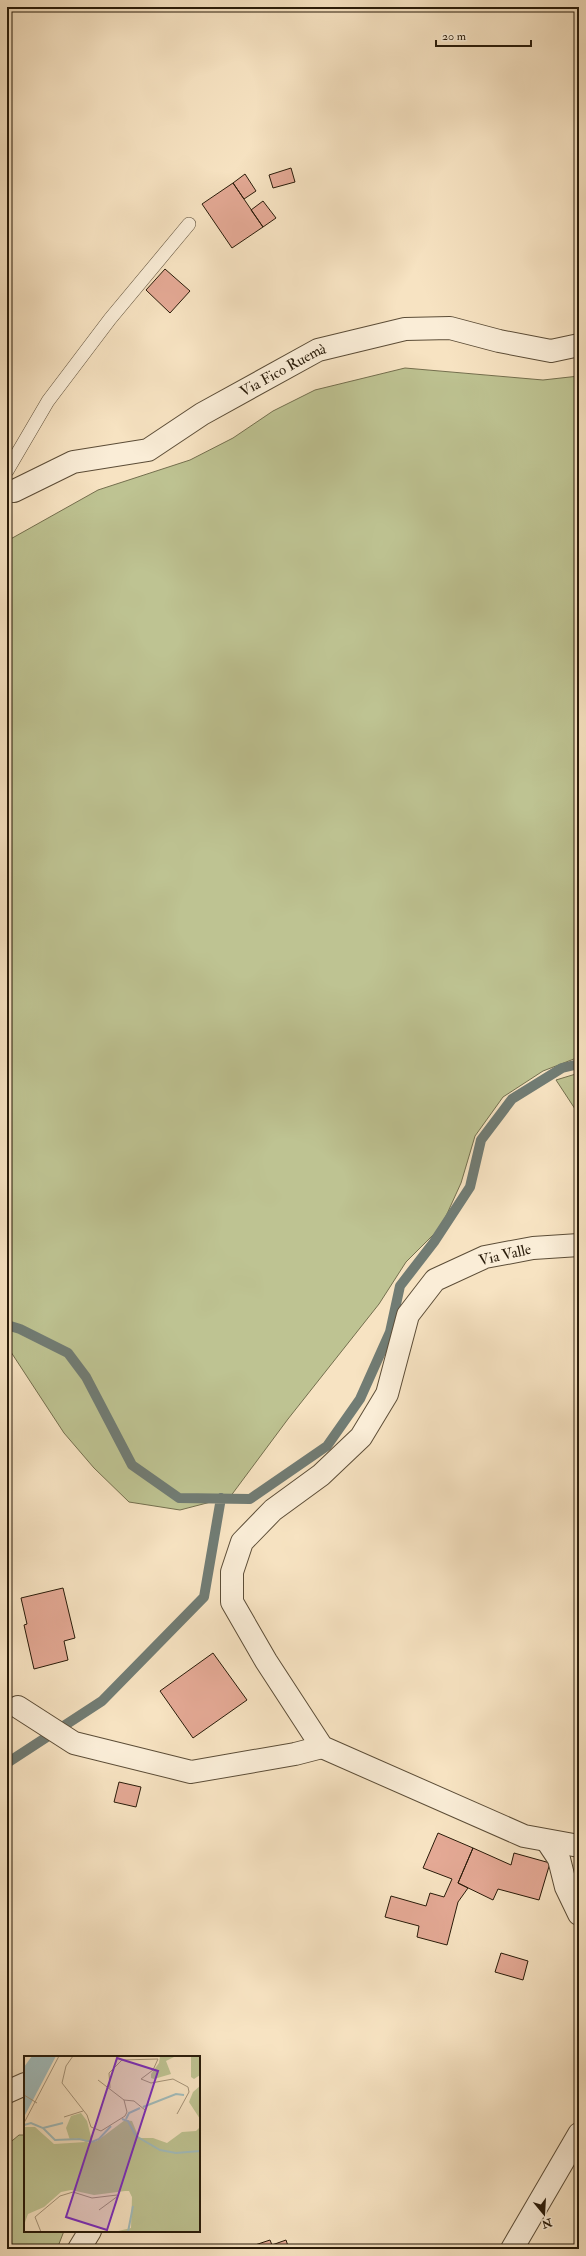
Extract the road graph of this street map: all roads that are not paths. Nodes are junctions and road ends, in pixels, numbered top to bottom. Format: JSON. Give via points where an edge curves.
{"nodes":[{"id":1,"x":189,"y":224,"type":"dead end"},
{"id":2,"x":579,"y":344,"type":"edge"},
{"id":3,"x":7,"y":471,"type":"edge"},
{"id":4,"x":10,"y":493,"type":"edge"},
{"id":5,"x":579,"y":1245,"type":"edge"},
{"id":6,"x":18,"y":1707,"type":"dead end"},
{"id":7,"x":322,"y":1747,"type":"junction"},
{"id":8,"x":547,"y":1841,"type":"junction"},
{"id":9,"x":579,"y":1846,"type":"edge"},
{"id":10,"x":579,"y":1914,"type":"edge"},
{"id":11,"x":24,"y":2084,"type":"edge"},
{"id":12,"x":7,"y":2092,"type":"edge"},
{"id":13,"x":579,"y":2134,"type":"edge"},
{"id":14,"x":89,"y":2232,"type":"edge"},
{"id":15,"x":79,"y":2249,"type":"edge"},
{"id":16,"x":512,"y":2249,"type":"edge"}],
"edges":[{"from":1,"to":3,"type":"lane","via":[[110,319],[48,401]]},
{"from":2,"to":4,"type":"street","name":"Via Fico Ruemà","via":[[550,351],[450,328],[405,329],[318,350],[202,414],[148,450],[73,462]]},
{"from":5,"to":7,"type":"street","name":"Via Valle","via":[[533,1248],[485,1257],[435,1280],[408,1315],[387,1394],[361,1437],[321,1475],[273,1510],[242,1542],[232,1572],[232,1602],[266,1661]]},
{"from":6,"to":7,"type":"street","via":[[74,1743],[191,1772]]},
{"from":7,"to":8,"type":"street","via":[[524,1836]]},
{"from":8,"to":9,"type":"street"},
{"from":8,"to":10,"type":"street","via":[[559,1859],[566,1887]]},
{"from":11,"to":12,"type":"street"},
{"from":13,"to":16,"type":"street"},
{"from":14,"to":15,"type":"street"}]}
